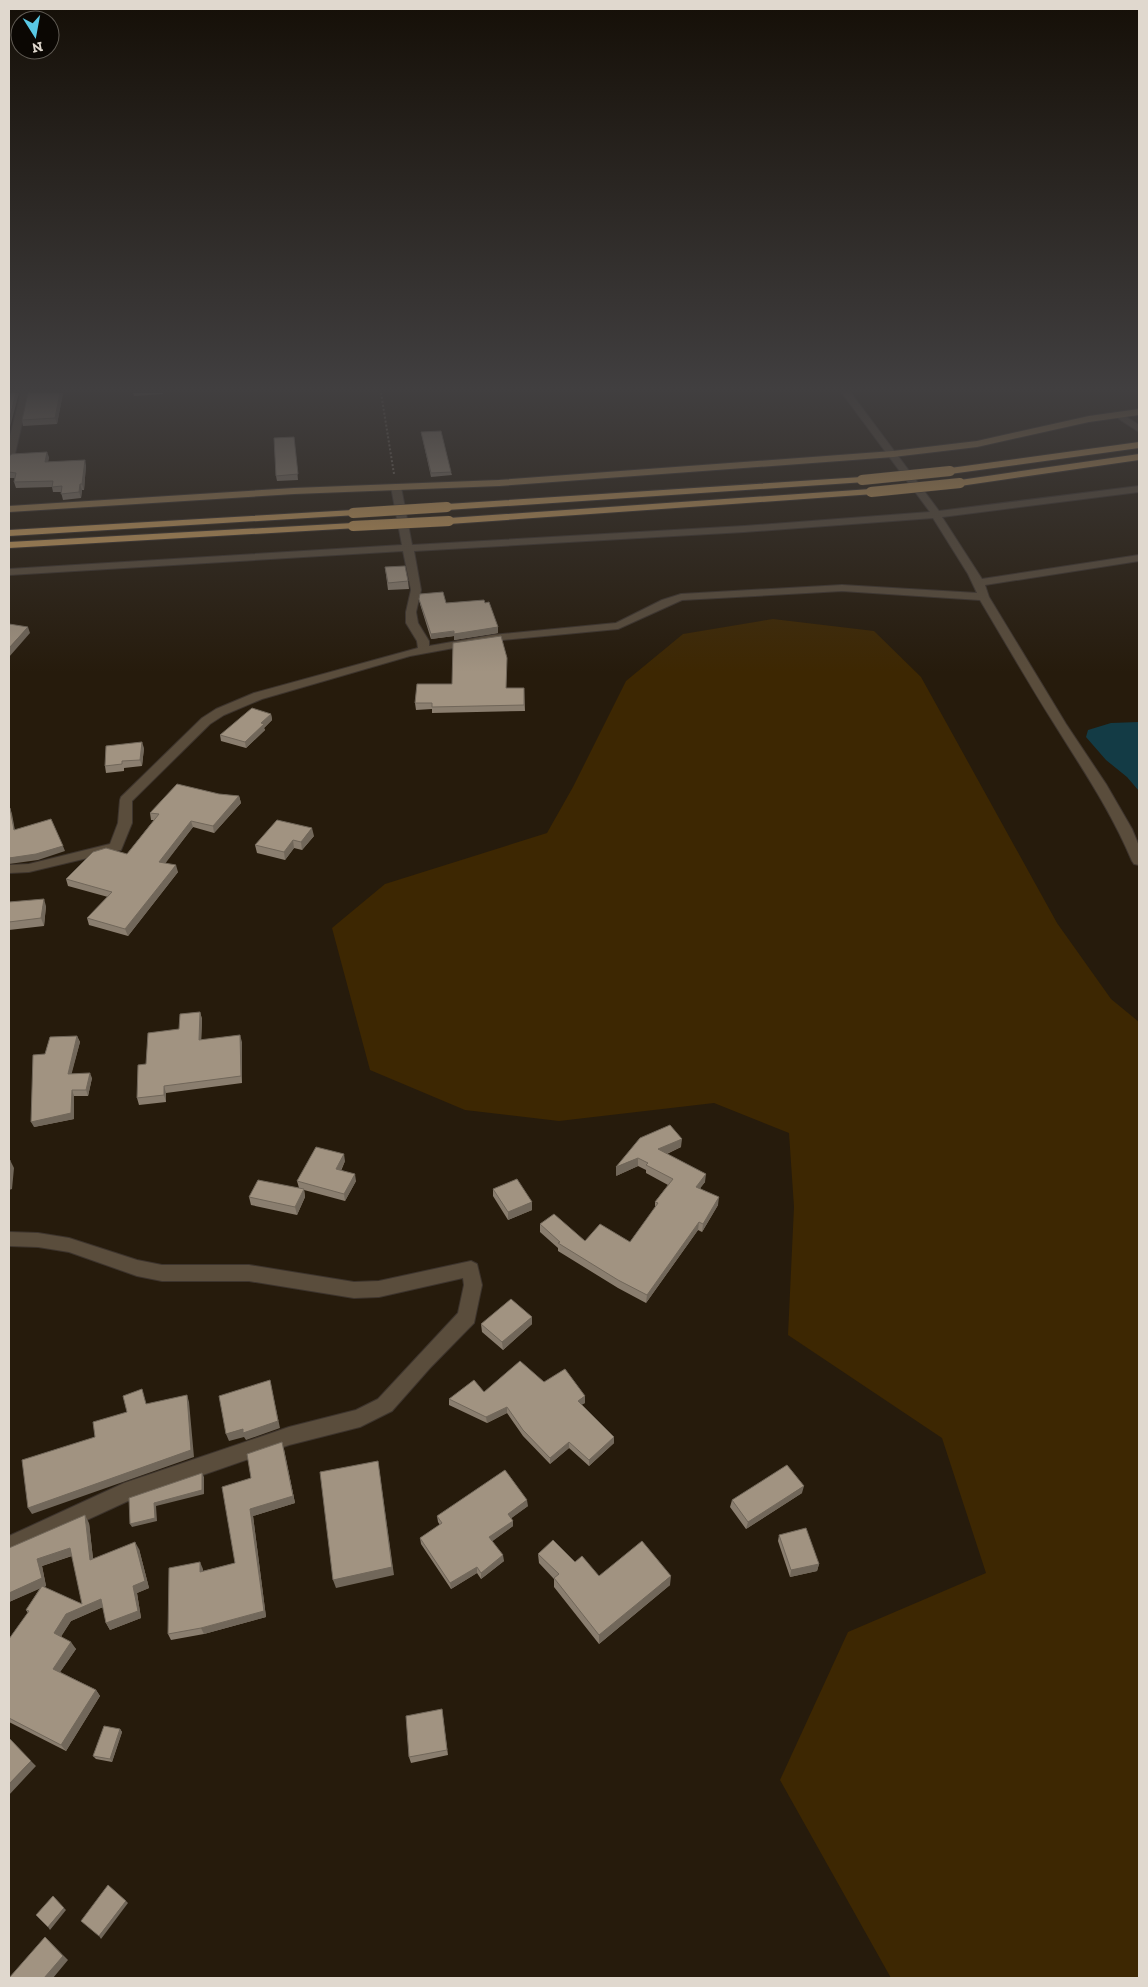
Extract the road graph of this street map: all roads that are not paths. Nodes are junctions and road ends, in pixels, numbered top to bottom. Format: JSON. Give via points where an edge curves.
{"nodes":[{"id":1,"x":424,"y":486,"type":"edge"},
{"id":2,"x":774,"y":486,"type":"edge"},
{"id":3,"x":915,"y":486,"type":"edge"},
{"id":4,"x":933,"y":486,"type":"edge"},
{"id":5,"x":396,"y":487,"type":"junction"},
{"id":6,"x":1139,"y":489,"type":"edge"},
{"id":7,"x":9,"y":508,"type":"edge"},
{"id":8,"x":935,"y":514,"type":"junction"},
{"id":9,"x":9,"y":533,"type":"edge"},
{"id":10,"x":9,"y":545,"type":"edge"},
{"id":11,"x":409,"y":548,"type":"junction"},
{"id":12,"x":1139,"y":558,"type":"edge"},
{"id":13,"x":9,"y":572,"type":"edge"},
{"id":14,"x":979,"y":583,"type":"junction"},
{"id":15,"x":984,"y":597,"type":"junction"},
{"id":16,"x":424,"y":649,"type":"junction"},
{"id":17,"x":1139,"y":862,"type":"edge"},
{"id":18,"x":9,"y":869,"type":"edge"},
{"id":19,"x":9,"y":1238,"type":"edge"},
{"id":20,"x":9,"y":1546,"type":"edge"}],
"edges":[{"from":1,"to":5,"type":"main road"},
{"from":2,"to":9,"type":"highway","bridge":true},
{"from":3,"to":8,"type":"street"},
{"from":4,"to":10,"type":"highway","bridge":true,"via":[[448,521]]},
{"from":5,"to":7,"type":"main road"},
{"from":5,"to":11,"type":"street"},
{"from":6,"to":8,"type":"street"},
{"from":8,"to":11,"type":"street","via":[[793,527]]},
{"from":8,"to":14,"type":"street"},
{"from":11,"to":13,"type":"street"},
{"from":11,"to":16,"type":"street","via":[[416,590],[412,623]]},
{"from":12,"to":14,"type":"street"},
{"from":14,"to":15,"type":"street"},
{"from":15,"to":16,"type":"street","via":[[842,588],[680,597],[618,626],[492,638]]},
{"from":15,"to":17,"type":"street","via":[[1100,784]]},
{"from":16,"to":18,"type":"street","via":[[258,696],[220,712],[206,721],[126,800],[125,823],[116,847],[29,868]]},
{"from":19,"to":20,"type":"street","via":[[69,1245],[162,1273],[249,1273],[354,1290],[379,1289],[471,1268],[473,1285],[467,1317],[385,1405],[360,1418],[288,1436],[124,1493]]}]}
